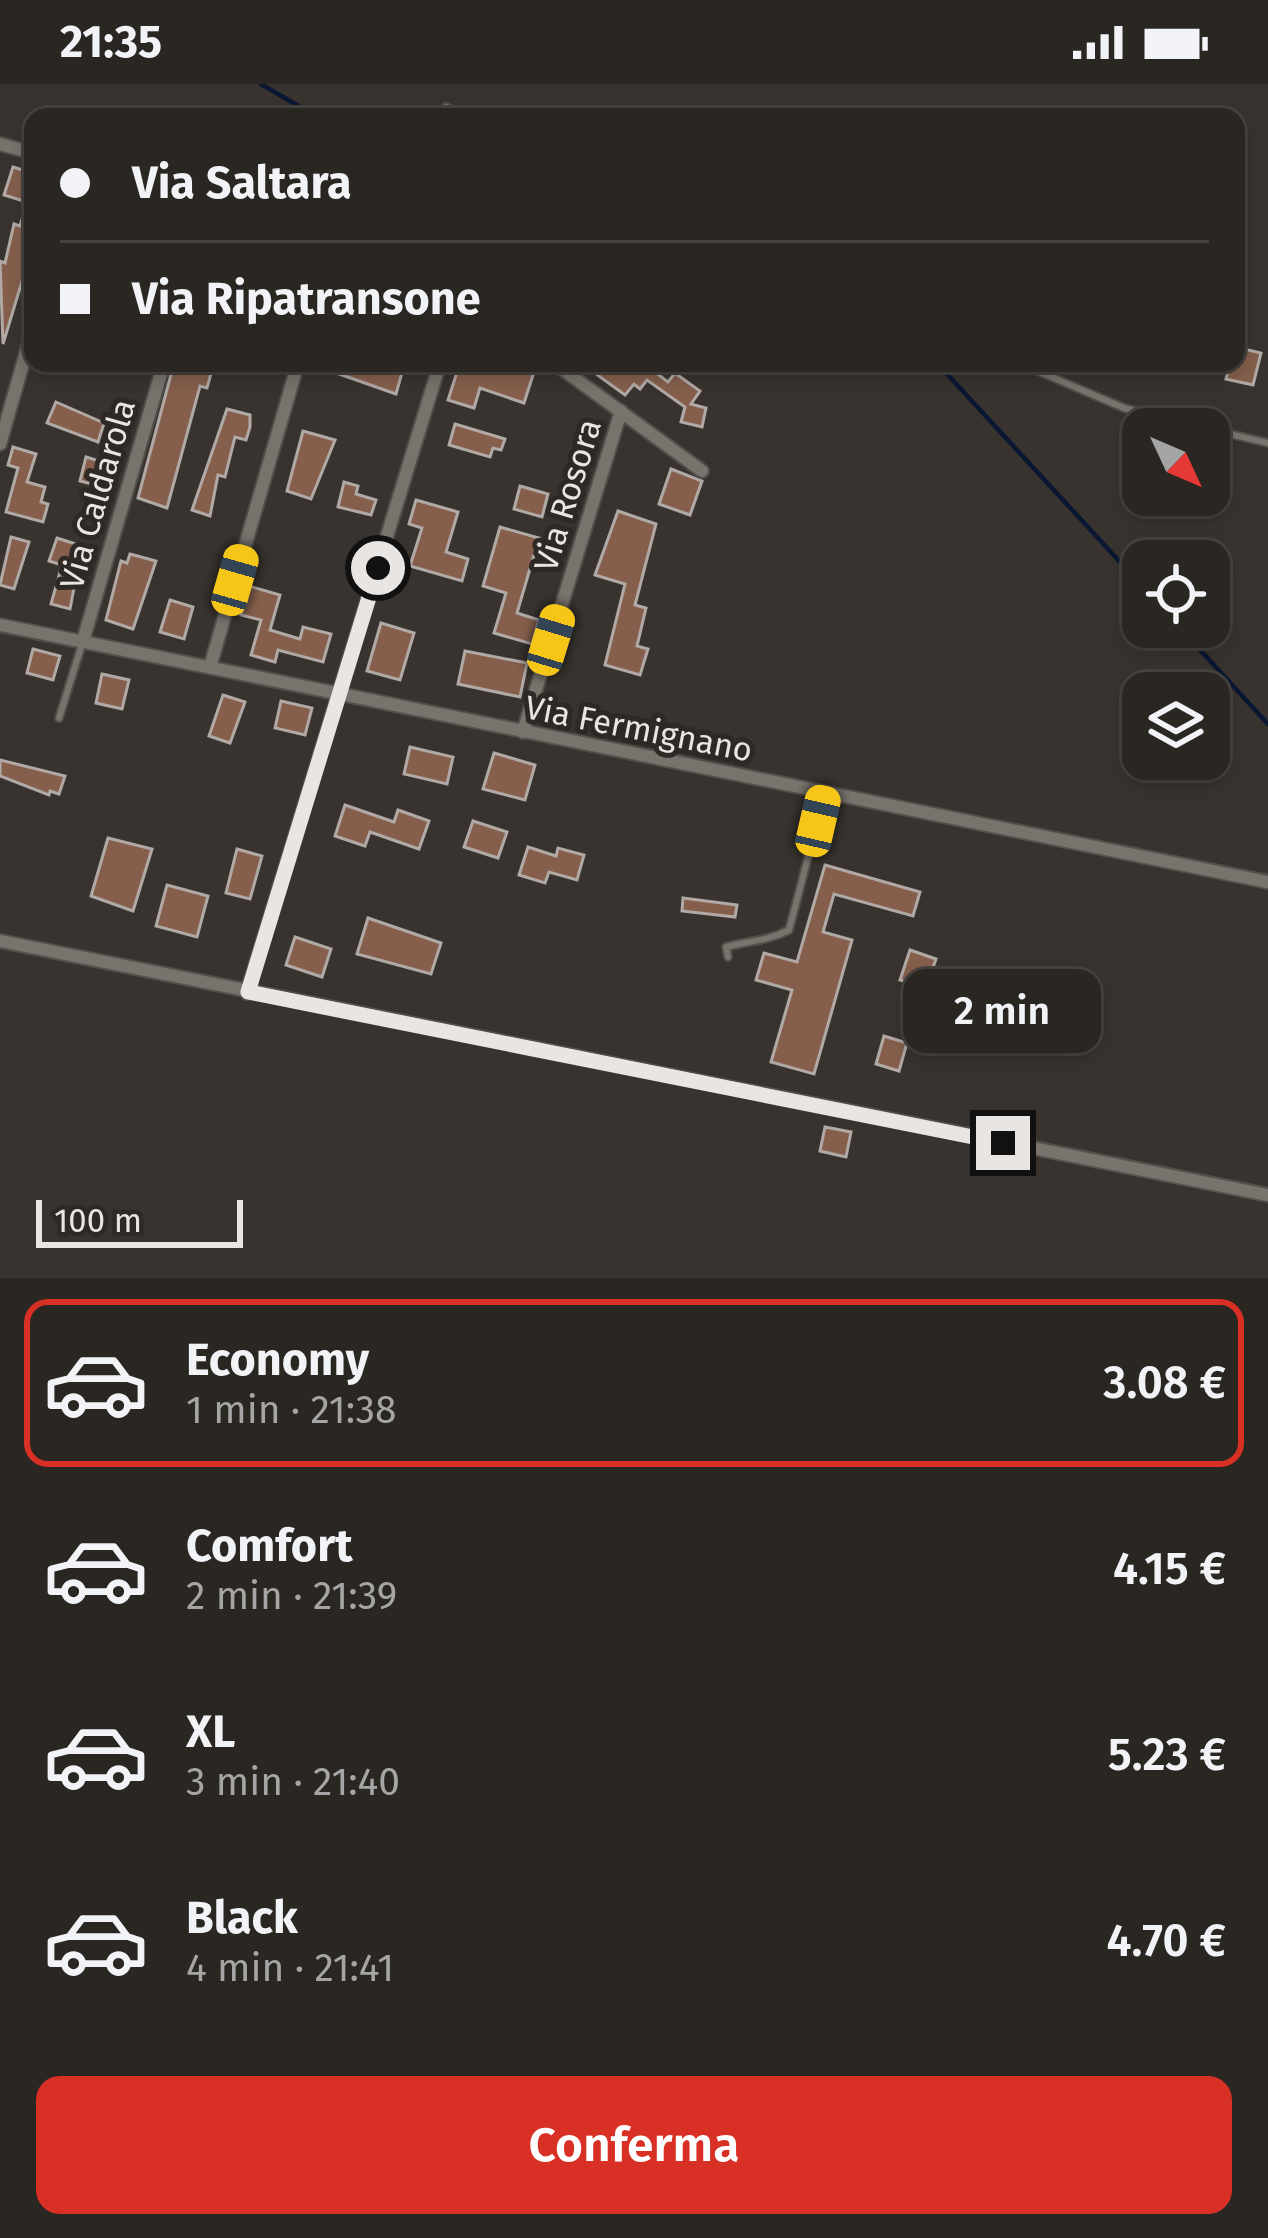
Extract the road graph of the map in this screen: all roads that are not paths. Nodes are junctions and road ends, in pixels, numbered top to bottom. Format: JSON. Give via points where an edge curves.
{"nodes":[{"id":1,"x":446,"y":106,"type":"dead end"},
{"id":2,"x":450,"y":108,"type":"edge"},
{"id":3,"x":24,"y":360,"type":"edge"},
{"id":4,"x":161,"y":372,"type":"edge"},
{"id":5,"x":295,"y":372,"type":"edge"},
{"id":6,"x":437,"y":372,"type":"edge"},
{"id":7,"x":567,"y":372,"type":"edge"},
{"id":8,"x":1040,"y":372,"type":"edge"},
{"id":9,"x":1124,"y":408,"type":"edge"},
{"id":10,"x":621,"y":411,"type":"junction"},
{"id":11,"x":1230,"y":434,"type":"edge"},
{"id":12,"x":1268,"y":442,"type":"edge"},
{"id":13,"x":0,"y":444,"type":"edge"},
{"id":14,"x":702,"y":471,"type":"dead end"},
{"id":15,"x":0,"y":625,"type":"edge"},
{"id":16,"x":83,"y":641,"type":"junction"},
{"id":17,"x":210,"y":667,"type":"junction"},
{"id":18,"x":341,"y":691,"type":"junction"},
{"id":19,"x":59,"y":718,"type":"dead end"},
{"id":20,"x":523,"y":732,"type":"junction"},
{"id":21,"x":825,"y":793,"type":"junction"},
{"id":22,"x":1268,"y":882,"type":"edge"},
{"id":23,"x":0,"y":941,"type":"edge"},
{"id":24,"x":728,"y":957,"type":"dead end"},
{"id":25,"x":248,"y":992,"type":"junction"},
{"id":26,"x":1268,"y":1195,"type":"edge"}],
"edges":[{"from":1,"to":2,"type":"lane"},
{"from":3,"to":13,"type":"street"},
{"from":4,"to":16,"type":"street","name":"Via Caldarola"},
{"from":5,"to":17,"type":"street"},
{"from":6,"to":18,"type":"street"},
{"from":7,"to":10,"type":"street"},
{"from":8,"to":9,"type":"lane"},
{"from":10,"to":14,"type":"street"},
{"from":10,"to":20,"type":"street","name":"Via Rosora"},
{"from":11,"to":12,"type":"lane"},
{"from":15,"to":16,"type":"street","name":"Via Fermignano"},
{"from":16,"to":17,"type":"street","name":"Via Fermignano"},
{"from":16,"to":19,"type":"lane"},
{"from":17,"to":18,"type":"street","name":"Via Fermignano"},
{"from":18,"to":20,"type":"street","name":"Via Fermignano"},
{"from":18,"to":25,"type":"street"},
{"from":20,"to":21,"type":"street","name":"Via Fermignano"},
{"from":21,"to":22,"type":"street","name":"Via Fermignano"},
{"from":21,"to":24,"type":"lane","via":[[789,930],[726,947]]},
{"from":23,"to":25,"type":"street"},
{"from":25,"to":26,"type":"street"}]}
